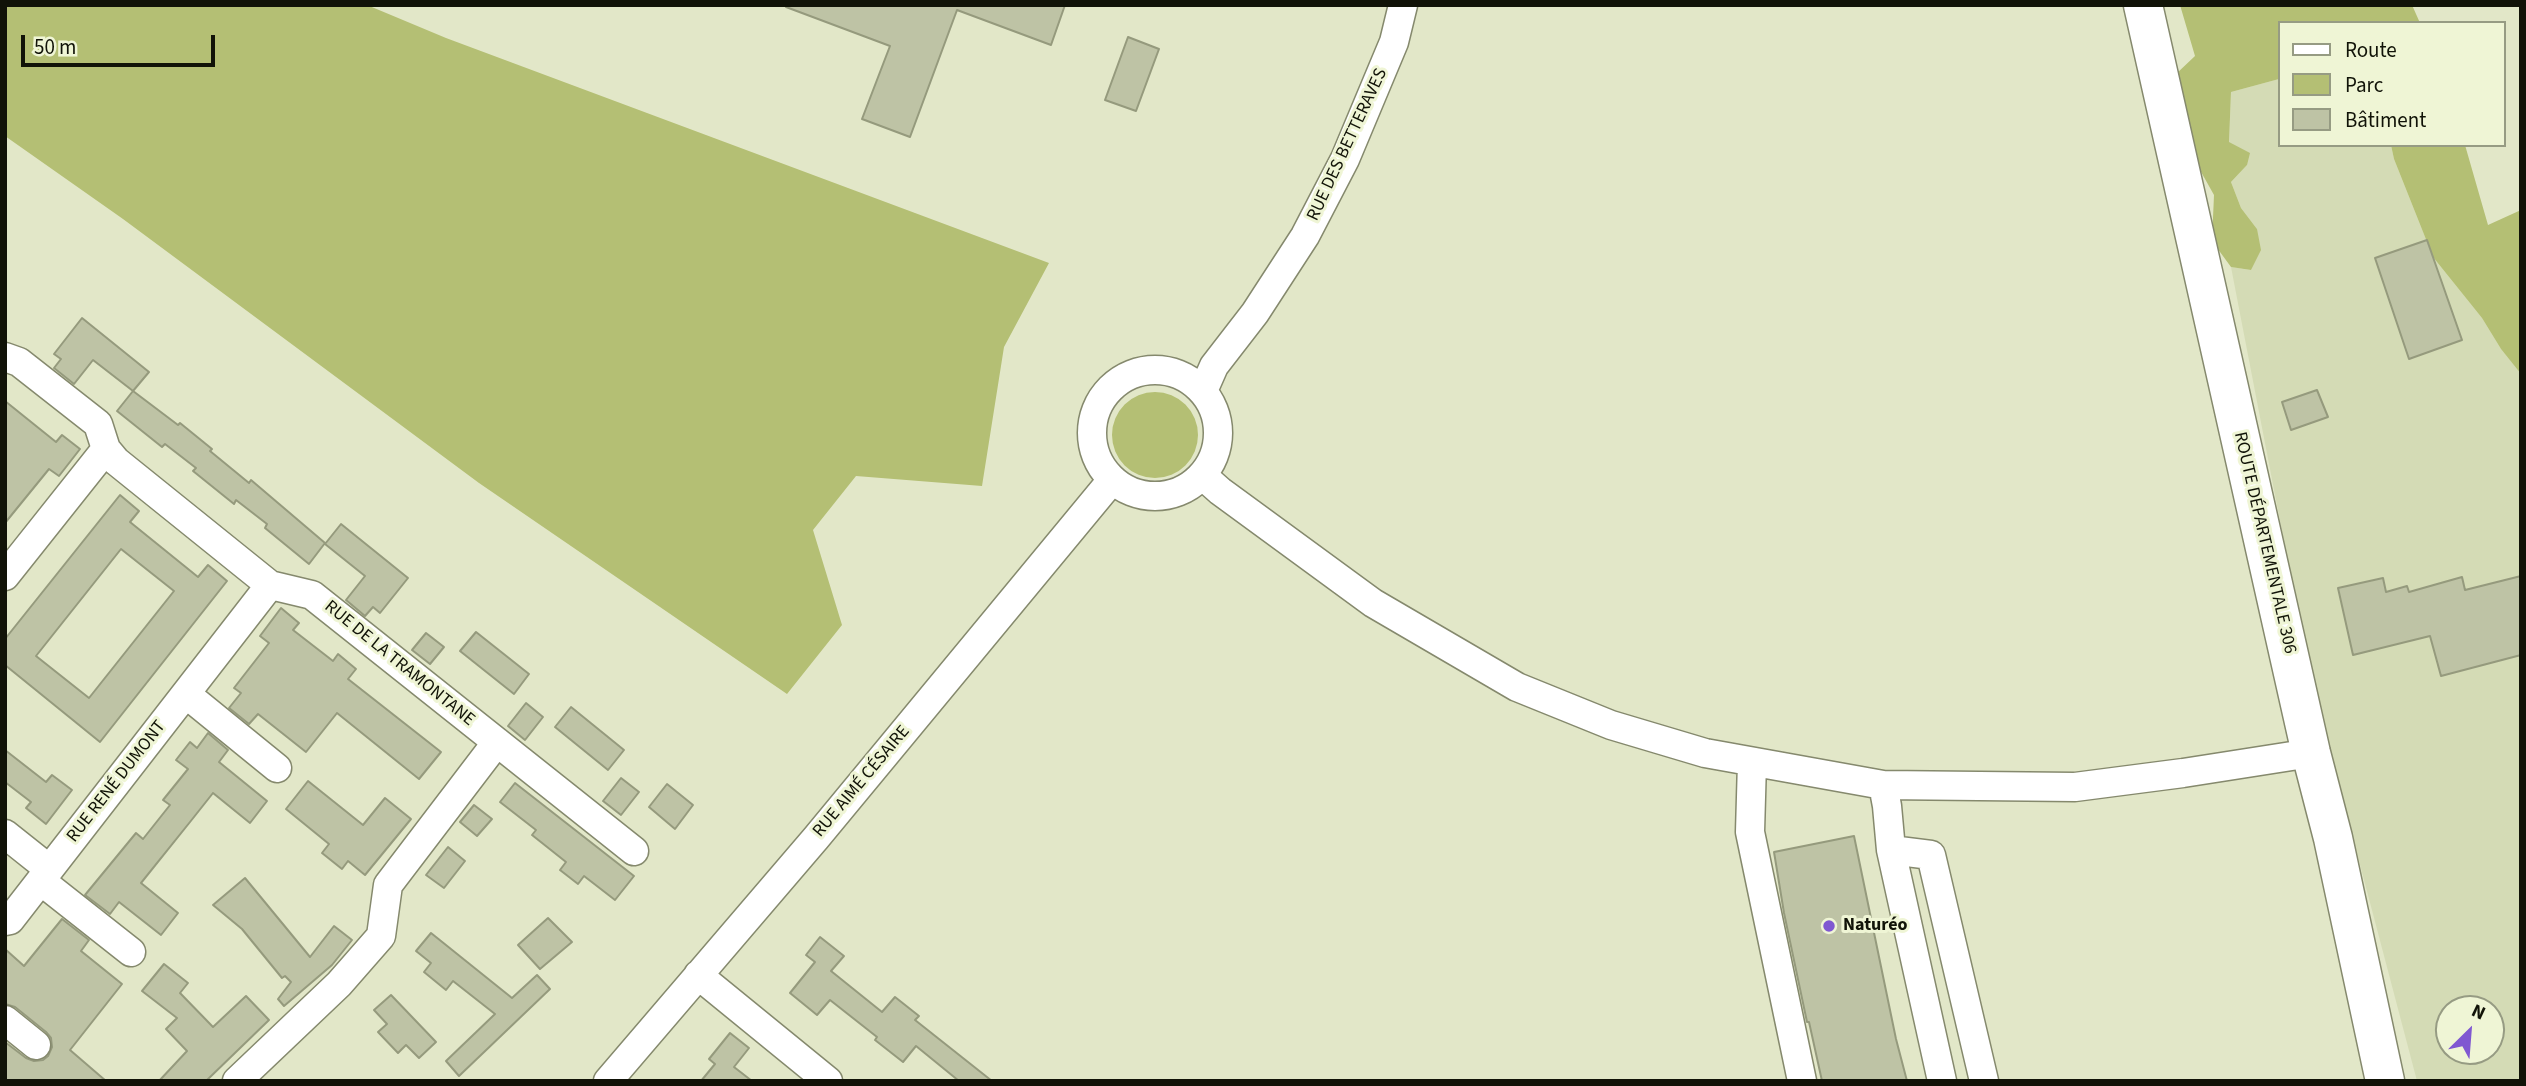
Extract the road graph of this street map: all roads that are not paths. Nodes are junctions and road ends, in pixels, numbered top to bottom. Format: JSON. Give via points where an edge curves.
{"nodes":[{"id":1,"x":1403,"y":5,"type":"edge"},
{"id":2,"x":2143,"y":5,"type":"edge"},
{"id":3,"x":5,"y":356,"type":"edge"},
{"id":4,"x":1203,"y":391,"type":"junction"},
{"id":5,"x":106,"y":449,"type":"junction"},
{"id":6,"x":1202,"y":475,"type":"junction"},
{"id":7,"x":1112,"y":480,"type":"junction"},
{"id":8,"x":10,"y":562,"type":"edge"},
{"id":9,"x":270,"y":585,"type":"junction"},
{"id":10,"x":186,"y":694,"type":"junction"},
{"id":11,"x":497,"y":742,"type":"junction"},
{"id":12,"x":2311,"y":753,"type":"junction"},
{"id":13,"x":1752,"y":762,"type":"junction"},
{"id":14,"x":277,"y":768,"type":"dead end"},
{"id":15,"x":1882,"y":785,"type":"junction"},
{"id":16,"x":5,"y":834,"type":"edge"},
{"id":17,"x":1891,"y":850,"type":"junction"},
{"id":18,"x":634,"y":851,"type":"dead end"},
{"id":19,"x":45,"y":875,"type":"junction"},
{"id":20,"x":5,"y":921,"type":"edge"},
{"id":21,"x":131,"y":952,"type":"dead end"},
{"id":22,"x":698,"y":975,"type":"junction"},
{"id":23,"x":1928,"y":1017,"type":"junction"},
{"id":24,"x":5,"y":1020,"type":"edge"},
{"id":25,"x":1971,"y":1020,"type":"junction"},
{"id":26,"x":36,"y":1045,"type":"dead end"},
{"id":27,"x":237,"y":1081,"type":"edge"},
{"id":28,"x":608,"y":1081,"type":"edge"},
{"id":29,"x":828,"y":1081,"type":"edge"},
{"id":30,"x":1802,"y":1081,"type":"edge"},
{"id":31,"x":1942,"y":1081,"type":"edge"},
{"id":32,"x":1984,"y":1081,"type":"edge"},
{"id":33,"x":2385,"y":1081,"type":"edge"}],
"edges":[{"from":1,"to":4,"type":"street","name":"RUE DES BETTERAVES","via":[[1394,42],[1345,159],[1305,236],[1214,366]]},
{"from":2,"to":12,"type":"main road","name":"ROUTE DÉPARTEMENTALE 306"},
{"from":3,"to":5,"type":"street","name":"RUE DE LA TRAMONTANE","via":[[99,424]]},
{"from":4,"to":6,"type":"street","via":[[1219,428],[1217,448]]},
{"from":4,"to":7,"type":"street","via":[[1187,378],[1147,370],[1110,388],[1098,404],[1092,424],[1093,445]]},
{"from":5,"to":8,"type":"street"},
{"from":5,"to":9,"type":"street","name":"RUE DE LA TRAMONTANE"},
{"from":6,"to":7,"type":"street","via":[[1179,492],[1159,497],[1139,494]]},
{"from":6,"to":13,"type":"street","via":[[1373,603],[1517,687],[1611,725]]},
{"from":7,"to":22,"type":"street","name":"RUE AIMÉ CÉSAIRE"},
{"from":9,"to":10,"type":"street","name":"RUE RENÉ DUMONT"},
{"from":9,"to":11,"type":"street","name":"RUE DE LA TRAMONTANE","via":[[312,594]]},
{"from":10,"to":14,"type":"street"},
{"from":10,"to":19,"type":"street","name":"RUE RENÉ DUMONT"},
{"from":11,"to":18,"type":"street","name":"RUE DE LA TRAMONTANE"},
{"from":11,"to":27,"type":"street","via":[[388,885],[381,936],[339,984]]},
{"from":12,"to":15,"type":"street","via":[[2075,787]]},
{"from":12,"to":33,"type":"main road","name":"ROUTE DÉPARTEMENTALE 306"},
{"from":13,"to":15,"type":"street"},
{"from":13,"to":30,"type":"street","via":[[1750,832]]},
{"from":15,"to":17,"type":"street"},
{"from":16,"to":19,"type":"street"},
{"from":17,"to":23,"type":"street"},
{"from":17,"to":25,"type":"street","via":[[1931,855]]},
{"from":19,"to":20,"type":"street","name":"RUE RENÉ DUMONT"},
{"from":19,"to":21,"type":"street"},
{"from":22,"to":28,"type":"street","name":"RUE AIMÉ CÉSAIRE"},
{"from":22,"to":29,"type":"street"},
{"from":23,"to":25,"type":"street","via":[[1956,1033]]},
{"from":23,"to":31,"type":"street"},
{"from":24,"to":26,"type":"street"},
{"from":25,"to":32,"type":"street"}]}
